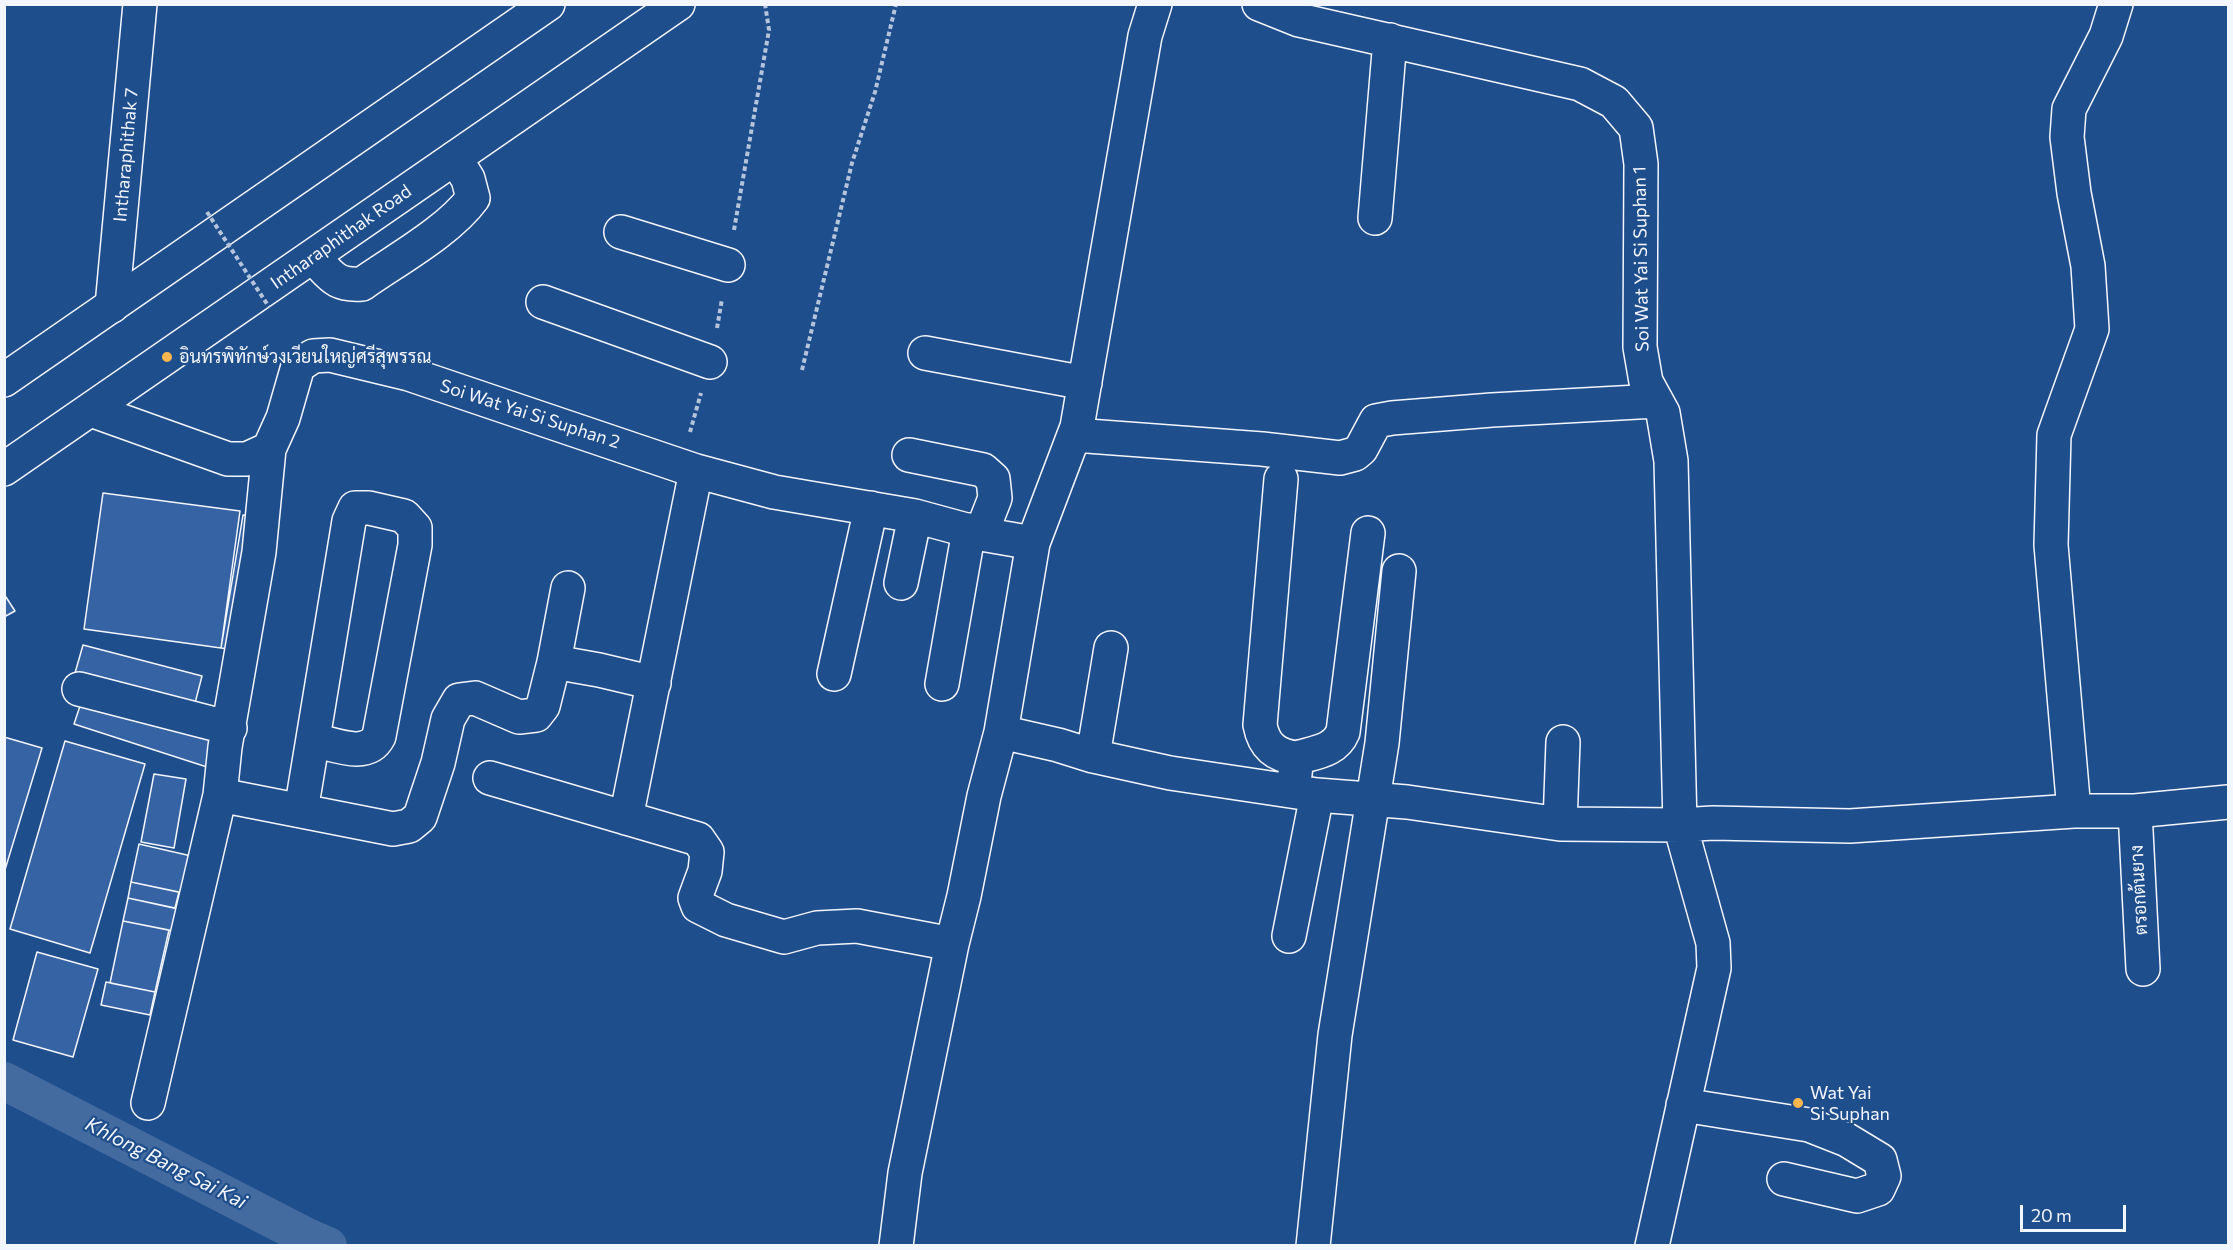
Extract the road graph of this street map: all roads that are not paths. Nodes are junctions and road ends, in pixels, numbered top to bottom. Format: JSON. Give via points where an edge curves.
{"nodes":[{"id":1,"x":140,"y":4,"type":"edge"},
{"id":2,"x":549,"y":4,"type":"edge"},
{"id":3,"x":678,"y":4,"type":"edge"},
{"id":4,"x":1155,"y":4,"type":"edge"},
{"id":5,"x":1260,"y":4,"type":"edge"},
{"id":6,"x":2116,"y":4,"type":"edge"},
{"id":7,"x":1390,"y":40,"type":"junction"},
{"id":8,"x":455,"y":158,"type":"junction"},
{"id":9,"x":1375,"y":218,"type":"dead end"},
{"id":10,"x":621,"y":232,"type":"dead end"},
{"id":11,"x":313,"y":257,"type":"junction"},
{"id":12,"x":728,"y":265,"type":"dead end"},
{"id":13,"x":543,"y":302,"type":"dead end"},
{"id":14,"x":112,"y":306,"type":"junction"},
{"id":15,"x":925,"y":353,"type":"dead end"},
{"id":16,"x":710,"y":362,"type":"dead end"},
{"id":17,"x":4,"y":380,"type":"edge"},
{"id":18,"x":1085,"y":383,"type":"junction"},
{"id":19,"x":1656,"y":401,"type":"junction"},
{"id":20,"x":91,"y":410,"type":"junction"},
{"id":21,"x":1074,"y":435,"type":"junction"},
{"id":22,"x":269,"y":448,"type":"junction"},
{"id":23,"x":909,"y":454,"type":"dead end"},
{"id":24,"x":4,"y":469,"type":"edge"},
{"id":25,"x":696,"y":471,"type":"junction"},
{"id":26,"x":1281,"y":479,"type":"dead end"},
{"id":27,"x":871,"y":508,"type":"junction"},
{"id":28,"x":915,"y":516,"type":"junction"},
{"id":29,"x":975,"y":532,"type":"junction"},
{"id":30,"x":1368,"y":533,"type":"dead end"},
{"id":31,"x":1033,"y":543,"type":"junction"},
{"id":32,"x":1399,"y":571,"type":"dead end"},
{"id":33,"x":901,"y":583,"type":"dead end"},
{"id":34,"x":568,"y":588,"type":"dead end"},
{"id":35,"x":1111,"y":648,"type":"dead end"},
{"id":36,"x":554,"y":662,"type":"junction"},
{"id":37,"x":834,"y":674,"type":"dead end"},
{"id":38,"x":654,"y":683,"type":"junction"},
{"id":39,"x":942,"y":684,"type":"dead end"},
{"id":40,"x":79,"y":688,"type":"dead end"},
{"id":41,"x":230,"y":728,"type":"junction"},
{"id":42,"x":1001,"y":732,"type":"junction"},
{"id":43,"x":313,"y":740,"type":"junction"},
{"id":44,"x":1563,"y":742,"type":"dead end"},
{"id":45,"x":1093,"y":756,"type":"junction"},
{"id":46,"x":1297,"y":758,"type":"junction"},
{"id":47,"x":490,"y":778,"type":"dead end"},
{"id":48,"x":1305,"y":793,"type":"junction"},
{"id":49,"x":220,"y":795,"type":"junction"},
{"id":50,"x":1373,"y":801,"type":"junction"},
{"id":51,"x":2229,"y":802,"type":"edge"},
{"id":52,"x":2074,"y":811,"type":"junction"},
{"id":53,"x":2135,"y":811,"type":"junction"},
{"id":54,"x":301,"y":812,"type":"junction"},
{"id":55,"x":626,"y":818,"type":"junction"},
{"id":56,"x":1560,"y":824,"type":"junction"},
{"id":57,"x":1680,"y":825,"type":"junction"},
{"id":58,"x":1289,"y":936,"type":"dead end"},
{"id":59,"x":952,"y":944,"type":"junction"},
{"id":60,"x":2143,"y":969,"type":"dead end"},
{"id":61,"x":148,"y":1103,"type":"dead end"},
{"id":62,"x":1683,"y":1105,"type":"junction"},
{"id":63,"x":1784,"y":1179,"type":"dead end"},
{"id":64,"x":896,"y":1245,"type":"edge"},
{"id":65,"x":1313,"y":1245,"type":"edge"},
{"id":66,"x":1652,"y":1245,"type":"edge"}],
"edges":[{"from":1,"to":14,"type":"street","name":"Intharaphithak 7"},
{"from":2,"to":14,"type":"street"},
{"from":3,"to":8,"type":"street","name":"Intharaphithak Road"},
{"from":4,"to":18,"type":"street","via":[[1145,36]]},
{"from":5,"to":7,"type":"street","name":"Soi Wat Yai Si Suphan 1","via":[[1299,20]]},
{"from":6,"to":52,"type":"street","via":[[2106,36],[2069,109],[2068,128],[2074,193],[2088,266],[2091,330],[2054,435],[2051,545]]},
{"from":7,"to":9,"type":"street"},
{"from":7,"to":19,"type":"street","name":"Soi Wat Yai Si Suphan 1","via":[[1580,84],[1614,102],[1636,128],[1641,164],[1640,347],[1646,382]]},
{"from":8,"to":11,"type":"street","name":"Intharaphithak Road"},
{"from":8,"to":11,"type":"street","via":[[468,179],[473,198],[438,231],[362,284],[336,281]]},
{"from":10,"to":12,"type":"street"},
{"from":11,"to":20,"type":"street","name":"Intharaphithak Road"},
{"from":13,"to":16,"type":"street"},
{"from":14,"to":17,"type":"street"},
{"from":15,"to":18,"type":"street"},
{"from":18,"to":21,"type":"street"},
{"from":19,"to":21,"type":"street","via":[[1392,418],[1376,421],[1361,448],[1340,458]]},
{"from":19,"to":57,"type":"street","name":"Soi Wat Yai Si Suphan 1","via":[[1663,413],[1671,461]]},
{"from":20,"to":22,"type":"street","via":[[228,459],[248,459]]},
{"from":20,"to":24,"type":"street","name":"Intharaphithak Road"},
{"from":21,"to":31,"type":"street"},
{"from":22,"to":25,"type":"street","name":"Soi Wat Yai Si Suphan 2","via":[[283,418],[298,366],[313,356],[330,355],[409,374]]},
{"from":22,"to":41,"type":"street","name":"Soi Wat Yai Si Suphan 2","via":[[259,552]]},
{"from":23,"to":29,"type":"street","via":[[983,470],[993,479],[994,498]]},
{"from":25,"to":27,"type":"street","name":"Soi Wat Yai Si Suphan 2","via":[[774,492]]},
{"from":25,"to":38,"type":"street"},
{"from":26,"to":46,"type":"street","via":[[1260,725],[1271,750]]},
{"from":27,"to":28,"type":"street","name":"Soi Wat Yai Si Suphan 2"},
{"from":27,"to":37,"type":"street"},
{"from":28,"to":29,"type":"street","name":"Soi Wat Yai Si Suphan 2"},
{"from":28,"to":33,"type":"street"},
{"from":29,"to":31,"type":"street","name":"Soi Wat Yai Si Suphan 2"},
{"from":29,"to":39,"type":"street"},
{"from":30,"to":46,"type":"street","via":[[1343,732],[1339,742],[1329,748]]},
{"from":31,"to":42,"type":"street"},
{"from":32,"to":50,"type":"street"},
{"from":34,"to":36,"type":"street"},
{"from":35,"to":45,"type":"street"},
{"from":36,"to":38,"type":"street"},
{"from":36,"to":54,"type":"street","via":[[543,706],[536,714],[519,717],[475,698],[459,700],[448,719],[420,817],[409,826],[393,829]]},
{"from":38,"to":55,"type":"street"},
{"from":40,"to":41,"type":"street"},
{"from":41,"to":49,"type":"street","name":"Soi Wat Yai Si Suphan 2"},
{"from":42,"to":45,"type":"street"},
{"from":42,"to":59,"type":"street"},
{"from":43,"to":43,"type":"street","via":[[362,750],[375,744],[379,736],[415,545],[415,528],[404,516],[355,508],[349,521]]},
{"from":43,"to":54,"type":"street"},
{"from":44,"to":56,"type":"street"},
{"from":45,"to":48,"type":"street","via":[[1170,773]]},
{"from":46,"to":48,"type":"street"},
{"from":47,"to":55,"type":"street"},
{"from":48,"to":50,"type":"street"},
{"from":48,"to":58,"type":"street"},
{"from":49,"to":54,"type":"street"},
{"from":49,"to":61,"type":"street","name":"Soi Wat Yai Si Suphan 2"},
{"from":50,"to":56,"type":"street","via":[[1407,802]]},
{"from":50,"to":65,"type":"street","via":[[1335,1035]]},
{"from":51,"to":53,"type":"street"},
{"from":52,"to":53,"type":"street"},
{"from":52,"to":57,"type":"street","via":[[1850,826]]},
{"from":53,"to":60,"type":"street","name":"ตรอกต้นยาง"},
{"from":55,"to":59,"type":"street","via":[[698,839],[707,852],[695,898],[698,906],[726,920],[784,937],[817,928],[857,926]]},
{"from":56,"to":57,"type":"street"},
{"from":57,"to":62,"type":"street","name":"Soi Wat Yai Si Suphan 1","via":[[1714,952],[1714,968]]},
{"from":59,"to":64,"type":"street","via":[[905,1173]]},
{"from":62,"to":63,"type":"street","via":[[1809,1125],[1880,1160],[1884,1176],[1878,1189],[1857,1196]]},
{"from":62,"to":66,"type":"street","name":"Soi Wat Yai Si Suphan 1"}]}
